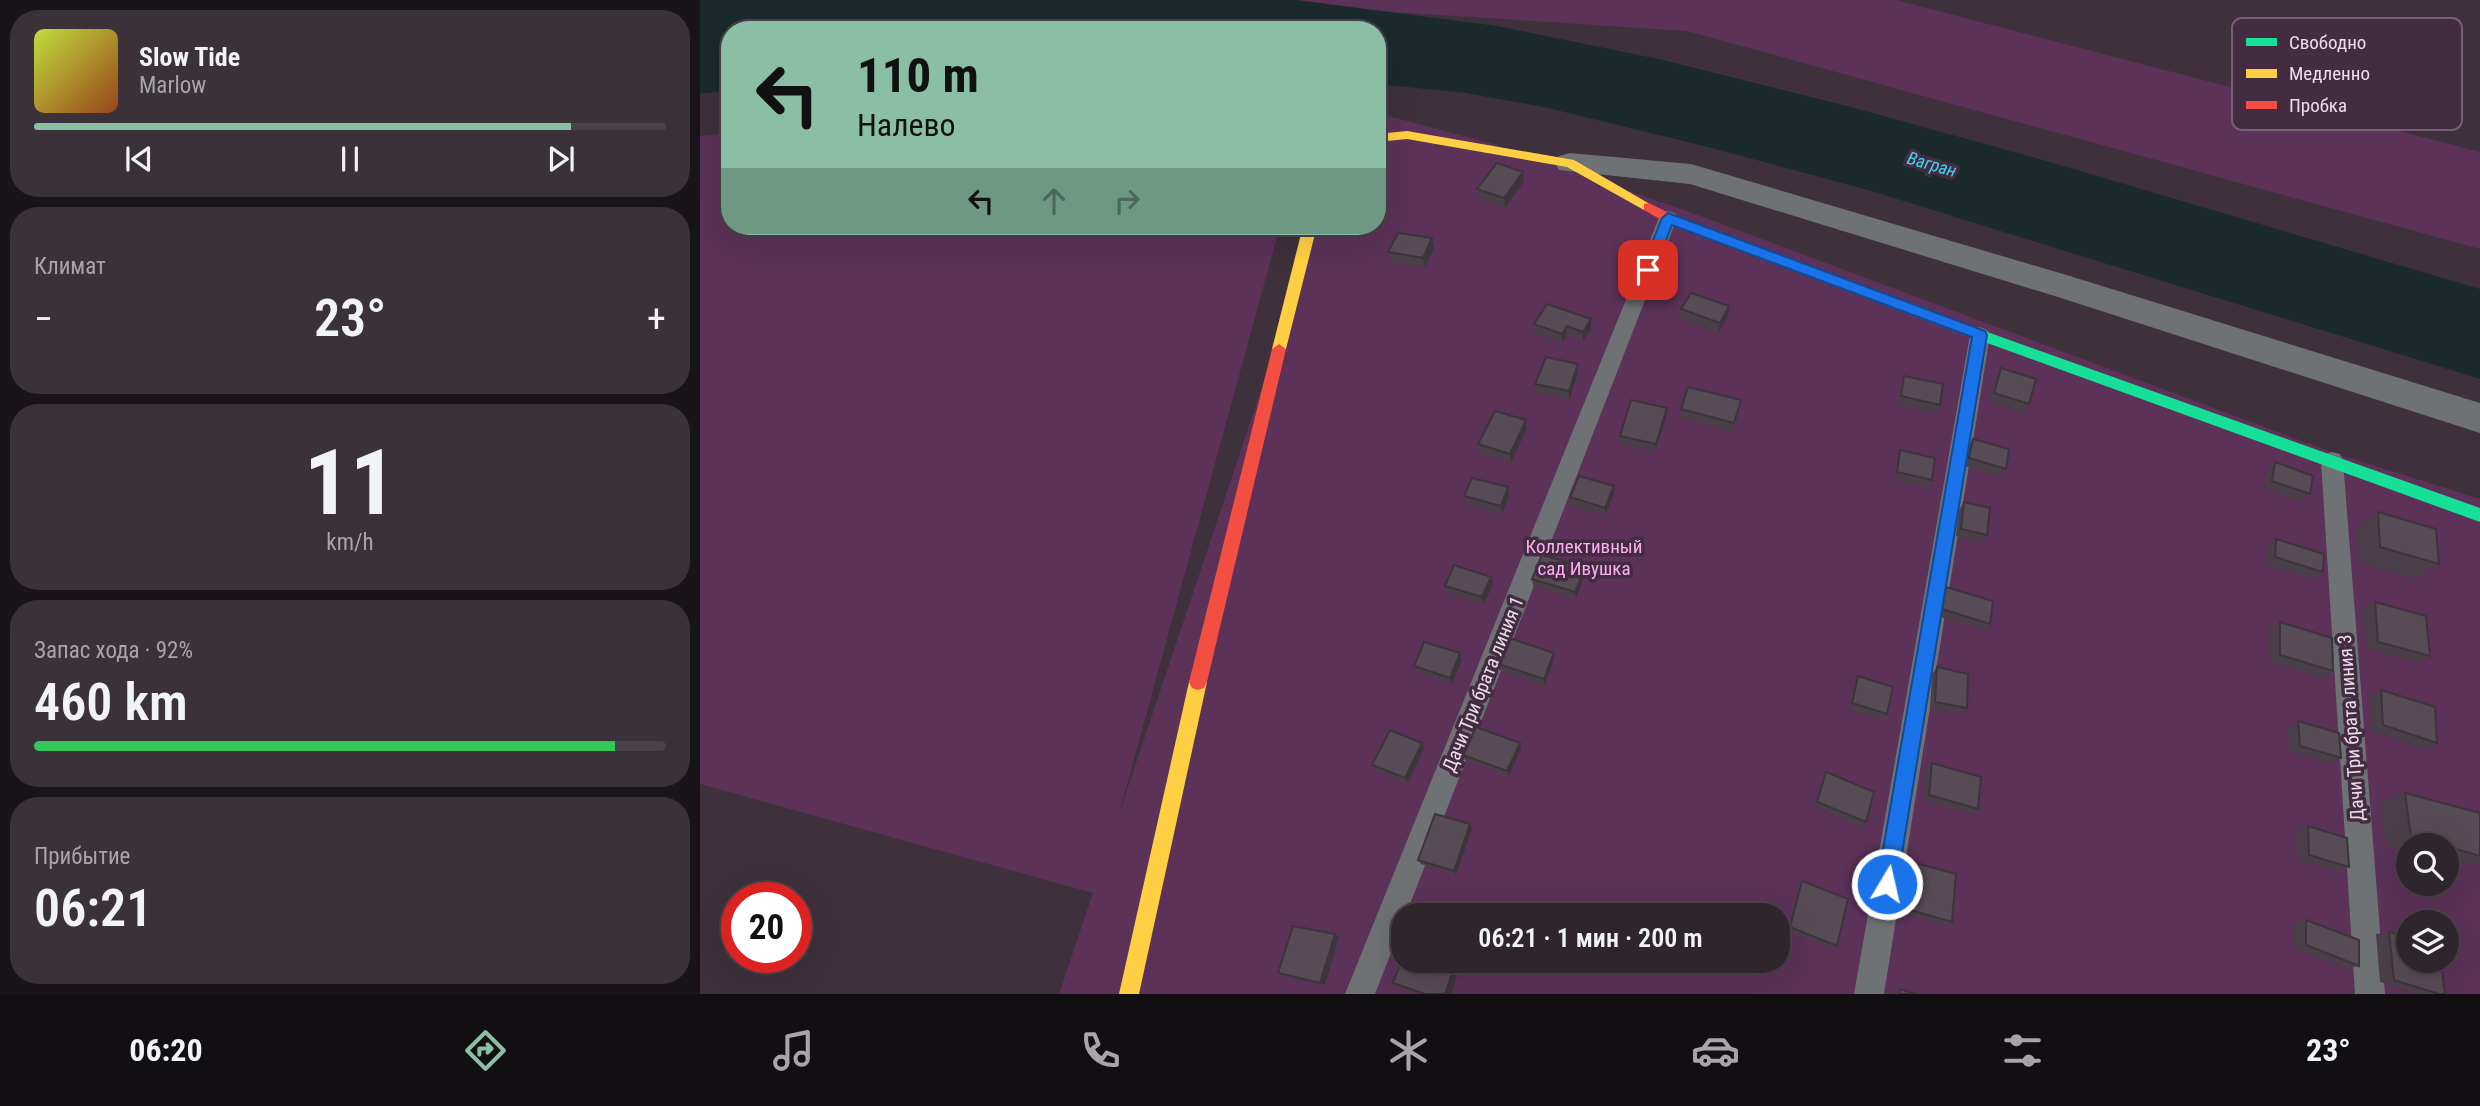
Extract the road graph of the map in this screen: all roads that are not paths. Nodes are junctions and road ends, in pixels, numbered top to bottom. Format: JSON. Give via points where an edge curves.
{"nodes":[{"id":1,"x":1386,"y":137,"type":"edge"},
{"id":2,"x":1570,"y":163,"type":"junction"},
{"id":3,"x":1668,"y":218,"type":"junction"},
{"id":4,"x":1308,"y":235,"type":"edge"},
{"id":5,"x":1980,"y":335,"type":"junction"},
{"id":6,"x":2480,"y":418,"type":"edge"},
{"id":7,"x":2332,"y":461,"type":"junction"},
{"id":8,"x":2480,"y":514,"type":"edge"},
{"id":9,"x":1129,"y":994,"type":"edge"},
{"id":10,"x":1360,"y":994,"type":"edge"},
{"id":11,"x":1869,"y":994,"type":"edge"},
{"id":12,"x":2370,"y":994,"type":"edge"}],
"edges":[{"from":1,"to":2,"type":"street","via":[[1407,135]]},
{"from":2,"to":3,"type":"street"},
{"from":2,"to":6,"type":"street","via":[[1691,174]]},
{"from":3,"to":5,"type":"street"},
{"from":3,"to":10,"type":"lane","name":"Дачи Три брата линия 1"},
{"from":4,"to":9,"type":"street","via":[[1219,590]]},
{"from":5,"to":7,"type":"street"},
{"from":5,"to":11,"type":"lane"},
{"from":7,"to":8,"type":"street"},
{"from":7,"to":12,"type":"lane","name":"Дачи Три брата линия 3"}]}
